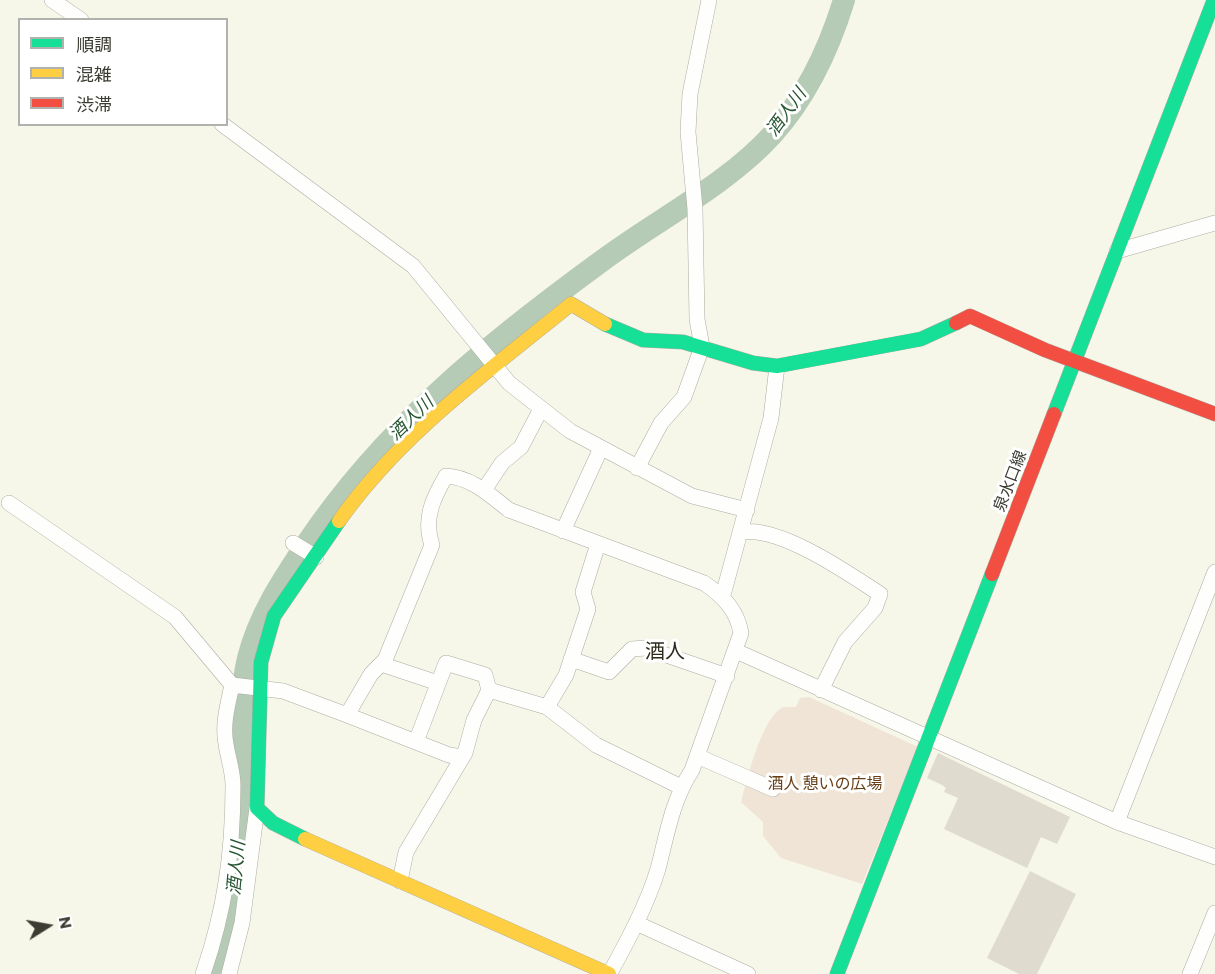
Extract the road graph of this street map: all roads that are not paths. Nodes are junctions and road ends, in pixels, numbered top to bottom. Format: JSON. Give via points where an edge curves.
{"nodes":[{"id":1,"x":709,"y":0,"type":"edge"},
{"id":2,"x":1214,"y":0,"type":"edge"},
{"id":3,"x":63,"y":2,"type":"edge"},
{"id":4,"x":79,"y":18,"type":"edge"},
{"id":5,"x":225,"y":126,"type":"edge"},
{"id":6,"x":1215,"y":223,"type":"edge"},
{"id":7,"x":1117,"y":251,"type":"junction"},
{"id":8,"x":702,"y":347,"type":"junction"},
{"id":9,"x":1075,"y":360,"type":"junction"},
{"id":10,"x":777,"y":366,"type":"junction"},
{"id":11,"x":494,"y":367,"type":"junction"},
{"id":12,"x":541,"y":409,"type":"junction"},
{"id":13,"x":1215,"y":414,"type":"edge"},
{"id":14,"x":601,"y":448,"type":"junction"},
{"id":15,"x":637,"y":468,"type":"junction"},
{"id":16,"x":484,"y":490,"type":"junction"},
{"id":17,"x":9,"y":504,"type":"dead end"},
{"id":18,"x":747,"y":510,"type":"junction"},
{"id":19,"x":563,"y":531,"type":"junction"},
{"id":20,"x":742,"y":532,"type":"junction"},
{"id":21,"x":293,"y":543,"type":"dead end"},
{"id":22,"x":598,"y":544,"type":"junction"},
{"id":23,"x":316,"y":557,"type":"junction"},
{"id":24,"x":1215,"y":572,"type":"edge"},
{"id":25,"x":723,"y":595,"type":"junction"},
{"id":26,"x":736,"y":651,"type":"junction"},
{"id":27,"x":571,"y":659,"type":"junction"},
{"id":28,"x":381,"y":664,"type":"junction"},
{"id":29,"x":727,"y":676,"type":"junction"},
{"id":30,"x":438,"y":684,"type":"junction"},
{"id":31,"x":232,"y":685,"type":"junction"},
{"id":32,"x":262,"y":690,"type":"junction"},
{"id":33,"x":489,"y":690,"type":"junction"},
{"id":34,"x":821,"y":690,"type":"junction"},
{"id":35,"x":547,"y":707,"type":"junction"},
{"id":36,"x":347,"y":715,"type":"junction"},
{"id":37,"x":928,"y":740,"type":"junction"},
{"id":38,"x":416,"y":742,"type":"junction"},
{"id":39,"x":697,"y":756,"type":"junction"},
{"id":40,"x":462,"y":757,"type":"junction"},
{"id":41,"x":681,"y":787,"type":"junction"},
{"id":42,"x":773,"y":789,"type":"dead end"},
{"id":43,"x":257,"y":808,"type":"junction"},
{"id":44,"x":1117,"y":822,"type":"junction"},
{"id":45,"x":1215,"y":857,"type":"edge"},
{"id":46,"x":400,"y":881,"type":"junction"},
{"id":47,"x":1215,"y":913,"type":"edge"},
{"id":48,"x":636,"y":923,"type":"junction"},
{"id":49,"x":609,"y":973,"type":"edge"},
{"id":50,"x":202,"y":974,"type":"edge"},
{"id":51,"x":229,"y":974,"type":"edge"},
{"id":52,"x":748,"y":974,"type":"edge"},
{"id":53,"x":837,"y":974,"type":"edge"},
{"id":54,"x":1190,"y":974,"type":"edge"}],
"edges":[{"from":1,"to":8,"type":"street","via":[[690,94],[688,132],[695,209],[697,319]]},
{"from":2,"to":7,"type":"street","name":"泉水口線"},
{"from":3,"to":4,"type":"street"},
{"from":5,"to":11,"type":"street","via":[[413,266]]},
{"from":6,"to":7,"type":"street"},
{"from":7,"to":9,"type":"street","name":"泉水口線"},
{"from":8,"to":10,"type":"street","via":[[763,366]]},
{"from":8,"to":11,"type":"street","via":[[681,341],[658,343],[634,338],[571,304]]},
{"from":8,"to":15,"type":"street","via":[[684,397],[661,423]]},
{"from":9,"to":10,"type":"street","via":[[970,316],[921,339]]},
{"from":9,"to":13,"type":"street"},
{"from":9,"to":37,"type":"street","name":"泉水口線"},
{"from":10,"to":18,"type":"street","via":[[771,418]]},
{"from":11,"to":12,"type":"street"},
{"from":11,"to":23,"type":"street","via":[[386,461]]},
{"from":12,"to":14,"type":"street"},
{"from":12,"to":16,"type":"street","via":[[521,447],[502,463]]},
{"from":14,"to":15,"type":"street"},
{"from":14,"to":19,"type":"street"},
{"from":15,"to":18,"type":"street","via":[[692,496]]},
{"from":16,"to":19,"type":"street","via":[[508,510]]},
{"from":16,"to":28,"type":"street","via":[[457,476],[446,476],[428,516],[432,545]]},
{"from":17,"to":31,"type":"street","via":[[175,617]]},
{"from":18,"to":20,"type":"street"},
{"from":19,"to":22,"type":"street"},
{"from":20,"to":25,"type":"street"},
{"from":20,"to":34,"type":"street","via":[[763,532],[820,556],[880,594],[875,608],[845,642]]},
{"from":21,"to":23,"type":"street"},
{"from":22,"to":25,"type":"street","via":[[704,583]]},
{"from":22,"to":27,"type":"street","via":[[583,592],[588,609]]},
{"from":23,"to":32,"type":"street","via":[[274,616],[261,662]]},
{"from":24,"to":44,"type":"street"},
{"from":25,"to":26,"type":"street","via":[[738,618],[741,633]]},
{"from":26,"to":29,"type":"street"},
{"from":26,"to":34,"type":"street"},
{"from":27,"to":29,"type":"street","via":[[609,672],[632,650],[646,648]]},
{"from":27,"to":35,"type":"street"},
{"from":28,"to":30,"type":"street"},
{"from":28,"to":36,"type":"street","via":[[370,674]]},
{"from":29,"to":39,"type":"street"},
{"from":30,"to":33,"type":"street","via":[[446,663],[485,675]]},
{"from":30,"to":38,"type":"street"},
{"from":31,"to":32,"type":"street"},
{"from":31,"to":50,"type":"street","via":[[225,742],[233,782],[230,864],[223,908]]},
{"from":32,"to":36,"type":"street","via":[[283,691]]},
{"from":32,"to":43,"type":"street"},
{"from":33,"to":35,"type":"street"},
{"from":33,"to":40,"type":"street"},
{"from":34,"to":37,"type":"street"},
{"from":35,"to":41,"type":"street","via":[[596,745]]},
{"from":36,"to":38,"type":"street"},
{"from":37,"to":44,"type":"street"},
{"from":37,"to":53,"type":"street","name":"泉水口線"},
{"from":38,"to":40,"type":"street"},
{"from":39,"to":41,"type":"street"},
{"from":39,"to":42,"type":"street"},
{"from":40,"to":46,"type":"street","via":[[406,852]]},
{"from":41,"to":48,"type":"street"},
{"from":43,"to":46,"type":"street","via":[[292,833]]},
{"from":43,"to":51,"type":"street","via":[[242,923]]},
{"from":44,"to":45,"type":"street"},
{"from":46,"to":49,"type":"street"},
{"from":47,"to":54,"type":"street"},
{"from":48,"to":49,"type":"street"},
{"from":48,"to":52,"type":"street"}]}
